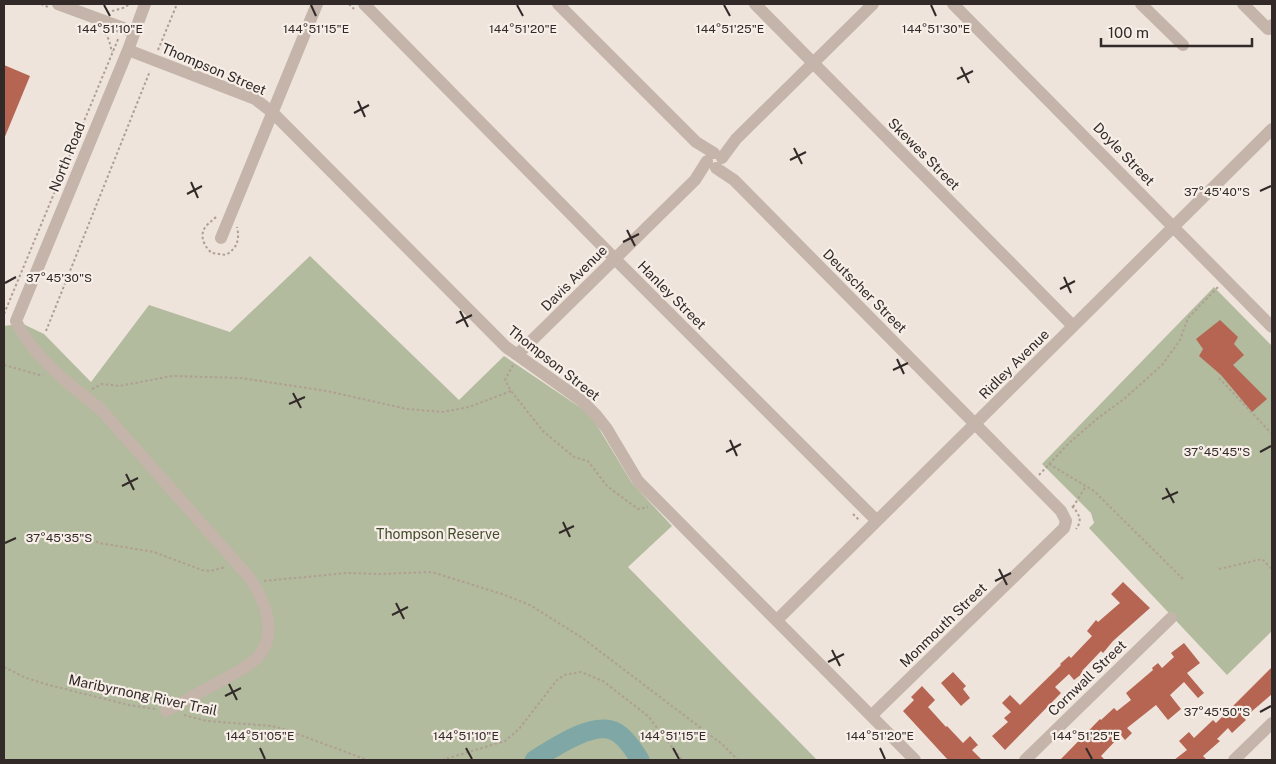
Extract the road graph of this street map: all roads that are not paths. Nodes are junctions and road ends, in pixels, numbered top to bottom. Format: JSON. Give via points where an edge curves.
{"nodes":[{"id":1,"x":58,"y":4,"type":"edge"},
{"id":2,"x":145,"y":4,"type":"edge"},
{"id":3,"x":317,"y":4,"type":"edge"},
{"id":4,"x":364,"y":4,"type":"edge"},
{"id":5,"x":558,"y":4,"type":"edge"},
{"id":6,"x":755,"y":4,"type":"edge"},
{"id":7,"x":873,"y":4,"type":"edge"},
{"id":8,"x":953,"y":4,"type":"edge"},
{"id":9,"x":1142,"y":4,"type":"edge"},
{"id":10,"x":1243,"y":4,"type":"edge"},
{"id":11,"x":1272,"y":25,"type":"edge"},
{"id":12,"x":128,"y":30,"type":"junction"},
{"id":13,"x":1183,"y":45,"type":"dead end"},
{"id":14,"x":128,"y":50,"type":"junction"},
{"id":15,"x":813,"y":63,"type":"junction"},
{"id":16,"x":272,"y":112,"type":"junction"},
{"id":17,"x":1272,"y":130,"type":"edge"},
{"id":18,"x":715,"y":160,"type":"junction"},
{"id":19,"x":1173,"y":227,"type":"junction"},
{"id":20,"x":221,"y":238,"type":"dead end"},
{"id":21,"x":615,"y":259,"type":"junction"},
{"id":22,"x":1271,"y":323,"type":"edge"},
{"id":23,"x":1073,"y":326,"type":"junction"},
{"id":24,"x":517,"y":356,"type":"junction"},
{"id":25,"x":976,"y":423,"type":"junction"},
{"id":26,"x":876,"y":520,"type":"junction"},
{"id":27,"x":1171,"y":618,"type":"dead end"},
{"id":28,"x":777,"y":620,"type":"junction"},
{"id":29,"x":166,"y":711,"type":"road end"},
{"id":30,"x":872,"y":716,"type":"junction"},
{"id":31,"x":1271,"y":726,"type":"edge"},
{"id":32,"x":915,"y":760,"type":"edge"},
{"id":33,"x":1025,"y":760,"type":"edge"},
{"id":34,"x":1234,"y":760,"type":"edge"}],
"edges":[{"from":1,"to":12,"type":"street"},
{"from":2,"to":12,"type":"street","name":"North Road"},
{"from":3,"to":16,"type":"street"},
{"from":4,"to":21,"type":"street","name":"Hanley Street"},
{"from":5,"to":18,"type":"street","name":"Deutscher Street"},
{"from":6,"to":15,"type":"street","name":"Skewes Street"},
{"from":7,"to":15,"type":"street","name":"Davis Avenue"},
{"from":8,"to":19,"type":"street","name":"Doyle Street"},
{"from":9,"to":13,"type":"street"},
{"from":10,"to":11,"type":"street","via":[[1268,29]]},
{"from":12,"to":14,"type":"street","name":"North Road"},
{"from":14,"to":16,"type":"street","name":"Thompson Street","via":[[254,99]]},
{"from":14,"to":29,"type":"street","name":"North Road","via":[[16,321],[46,362],[103,412],[253,582],[261,597],[268,617],[268,634],[257,658]]},
{"from":15,"to":18,"type":"street","name":"Davis Avenue"},
{"from":15,"to":23,"type":"street","name":"Skewes Street"},
{"from":16,"to":20,"type":"street"},
{"from":16,"to":24,"type":"street","name":"Thompson Street"},
{"from":17,"to":19,"type":"street","name":"Ridley Avenue"},
{"from":18,"to":21,"type":"street","name":"Davis Avenue"},
{"from":18,"to":25,"type":"street","name":"Deutscher Street"},
{"from":19,"to":22,"type":"street","name":"Doyle Street"},
{"from":19,"to":23,"type":"street","name":"Ridley Avenue"},
{"from":21,"to":24,"type":"street","name":"Davis Avenue"},
{"from":21,"to":26,"type":"street","name":"Hanley Street"},
{"from":23,"to":25,"type":"street","name":"Ridley Avenue"},
{"from":24,"to":28,"type":"street","name":"Thompson Street","via":[[582,401],[596,415],[638,481]]},
{"from":25,"to":26,"type":"street","name":"Ridley Avenue"},
{"from":25,"to":30,"type":"street","name":"Monmouth Street","via":[[1061,510],[1066,521],[1064,528]]},
{"from":26,"to":28,"type":"street","name":"Ridley Avenue"},
{"from":27,"to":33,"type":"street","name":"Cornwall Street"},
{"from":28,"to":30,"type":"street","name":"Thompson Street"},
{"from":30,"to":32,"type":"street","name":"Thompson Street"},
{"from":31,"to":34,"type":"street"}]}
